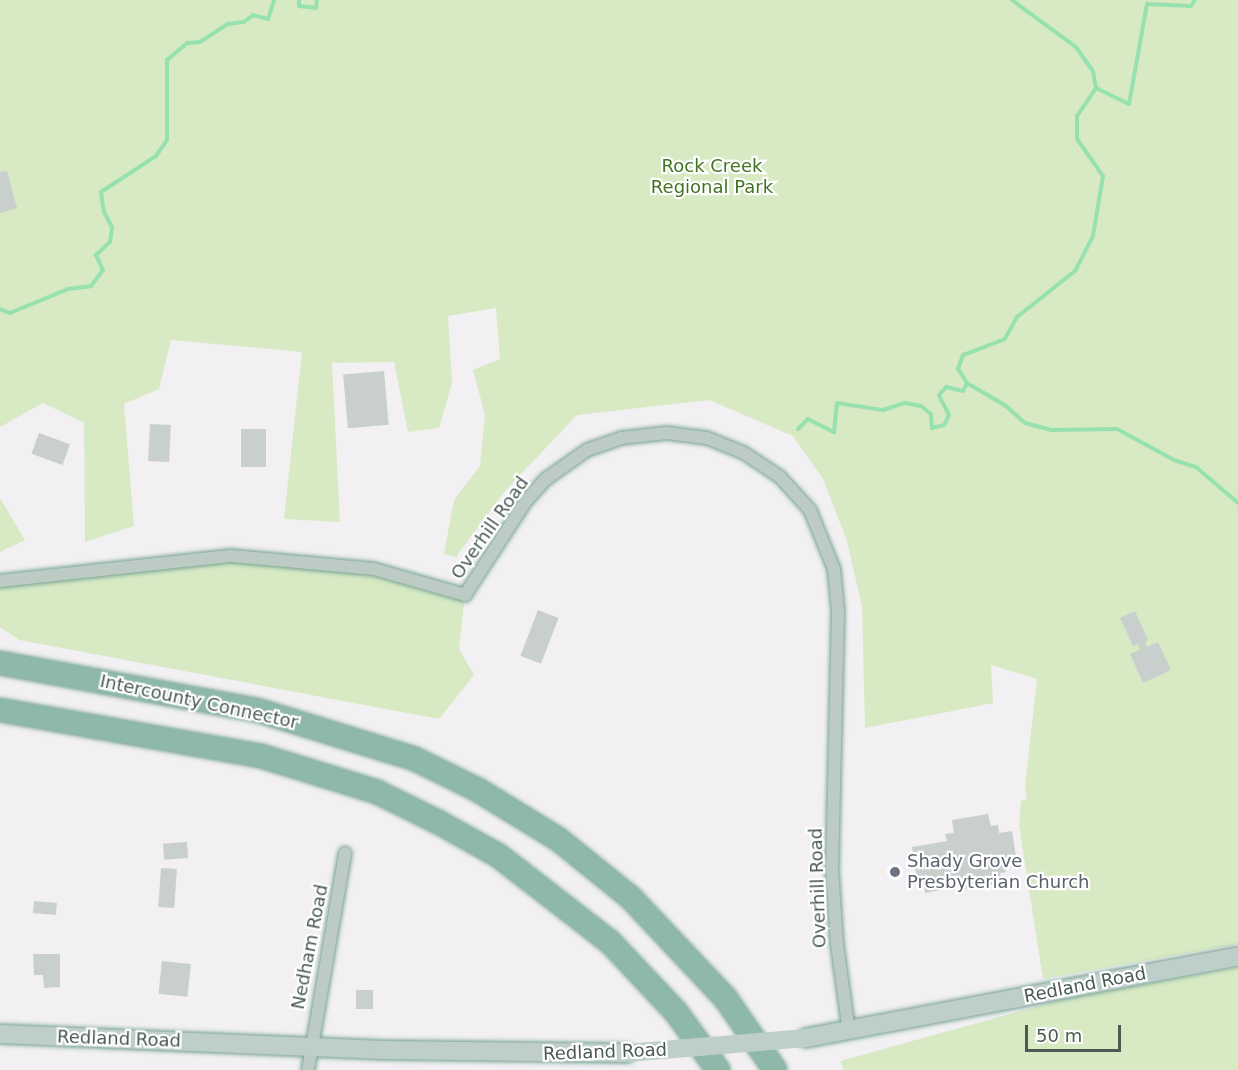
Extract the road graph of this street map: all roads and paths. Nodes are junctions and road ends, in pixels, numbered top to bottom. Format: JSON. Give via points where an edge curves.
{"nodes":[{"id":1,"x":0,"y":581,"type":"edge"},
{"id":2,"x":0,"y":663,"type":"edge"},
{"id":3,"x":0,"y":710,"type":"edge"},
{"id":4,"x":345,"y":853,"type":"dead end"},
{"id":5,"x":1238,"y":956,"type":"edge"},
{"id":6,"x":849,"y":1032,"type":"junction"},
{"id":7,"x":0,"y":1034,"type":"edge"},
{"id":8,"x":309,"y":1047,"type":"junction"},
{"id":9,"x":308,"y":1070,"type":"edge"},
{"id":10,"x":718,"y":1070,"type":"edge"},
{"id":11,"x":775,"y":1070,"type":"edge"}],
"edges":[{"from":1,"to":6,"type":"street","name":"Overhill Road","via":[[232,556],[374,569],[465,596],[526,501],[546,479],[587,450],[621,438],[667,433],[707,438],[744,453],[780,477],[810,510],[834,569],[838,611],[832,867]]},
{"from":2,"to":11,"type":"highway","name":"Intercounty Connector","via":[[257,710],[415,759],[478,790],[558,838],[630,897],[726,999]]},
{"from":3,"to":10,"type":"highway","via":[[261,756],[377,792],[440,823],[499,856],[610,942],[676,1012]]},
{"from":4,"to":8,"type":"street","name":"Nedham Road"},
{"from":5,"to":6,"type":"main road","name":"Redland Road"},
{"from":6,"to":8,"type":"main road","name":"Redland Road","bridge":true,"via":[[578,1055]]},
{"from":7,"to":8,"type":"main road","name":"Redland Road"},
{"from":8,"to":9,"type":"street","name":"Nedham Road"}]}
